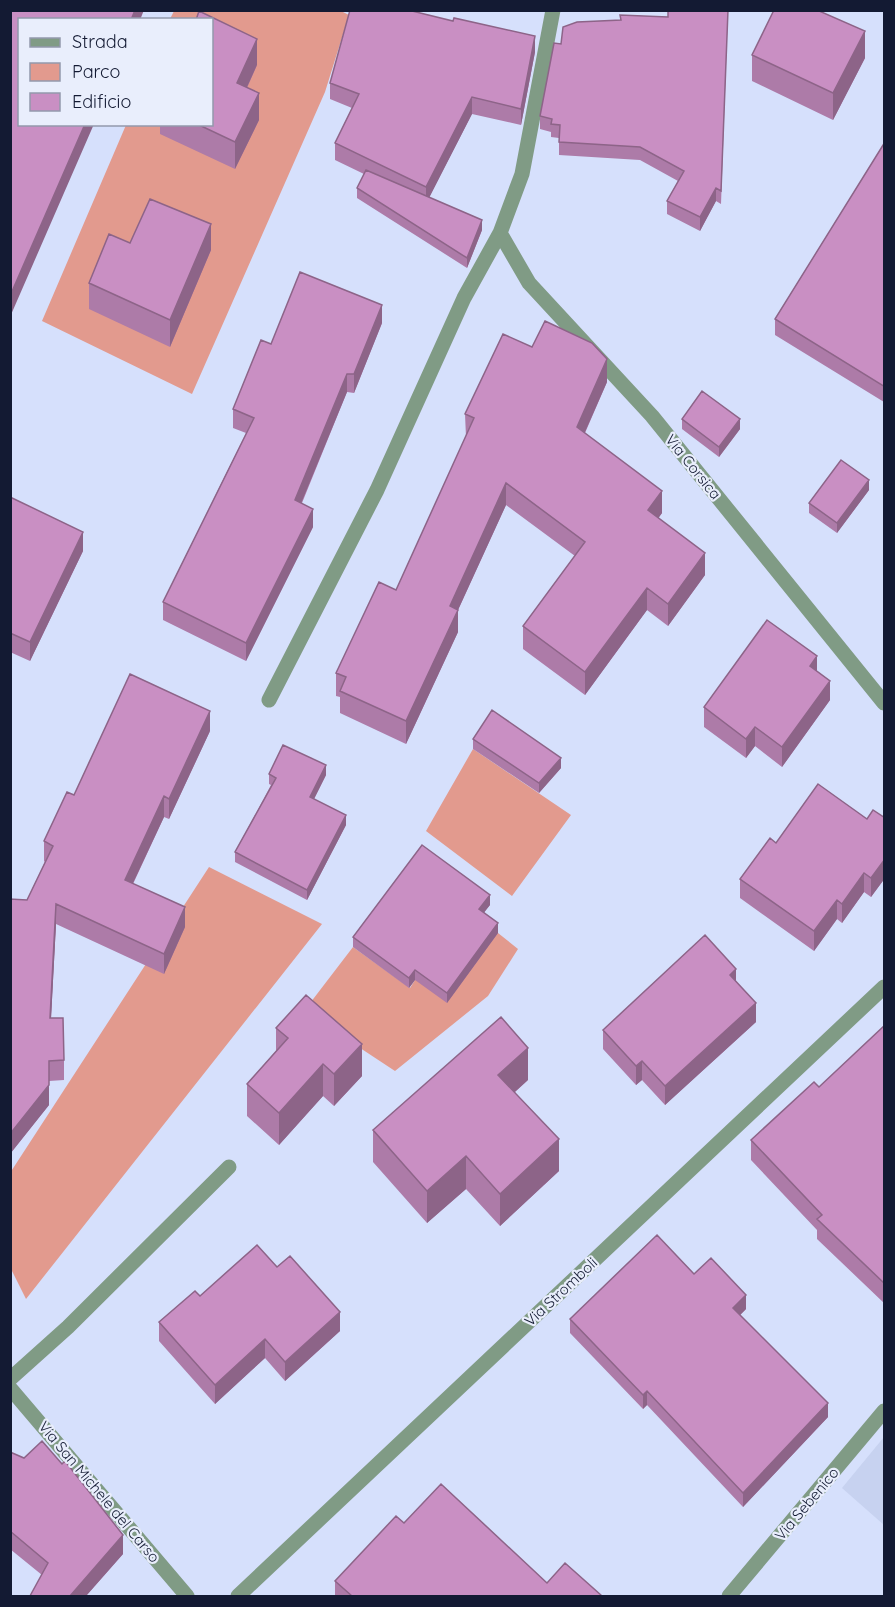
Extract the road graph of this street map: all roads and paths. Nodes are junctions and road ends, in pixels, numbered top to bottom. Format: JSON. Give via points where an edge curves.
{"nodes":[{"id":1,"x":553,"y":10,"type":"edge"},
{"id":2,"x":500,"y":233,"type":"junction"},
{"id":3,"x":269,"y":700,"type":"dead end"},
{"id":4,"x":885,"y":703,"type":"edge"},
{"id":5,"x":885,"y":987,"type":"edge"},
{"id":6,"x":229,"y":1167,"type":"dead end"},
{"id":7,"x":10,"y":1379,"type":"edge"},
{"id":8,"x":10,"y":1388,"type":"edge"},
{"id":9,"x":885,"y":1411,"type":"edge"},
{"id":10,"x":187,"y":1596,"type":"edge"},
{"id":11,"x":238,"y":1596,"type":"edge"},
{"id":12,"x":729,"y":1596,"type":"edge"}],
"edges":[{"from":1,"to":2,"type":"street","via":[[522,174]]},
{"from":2,"to":3,"type":"street","via":[[464,298],[377,490]]},
{"from":2,"to":4,"type":"street","name":"Via Corsica","via":[[529,283],[652,416]]},
{"from":5,"to":11,"type":"street","name":"Via Stromboli"},
{"from":6,"to":7,"type":"street"},
{"from":8,"to":10,"type":"street","name":"Via San Michele del Carso"},
{"from":9,"to":12,"type":"street","name":"Via Sebenico"}]}
